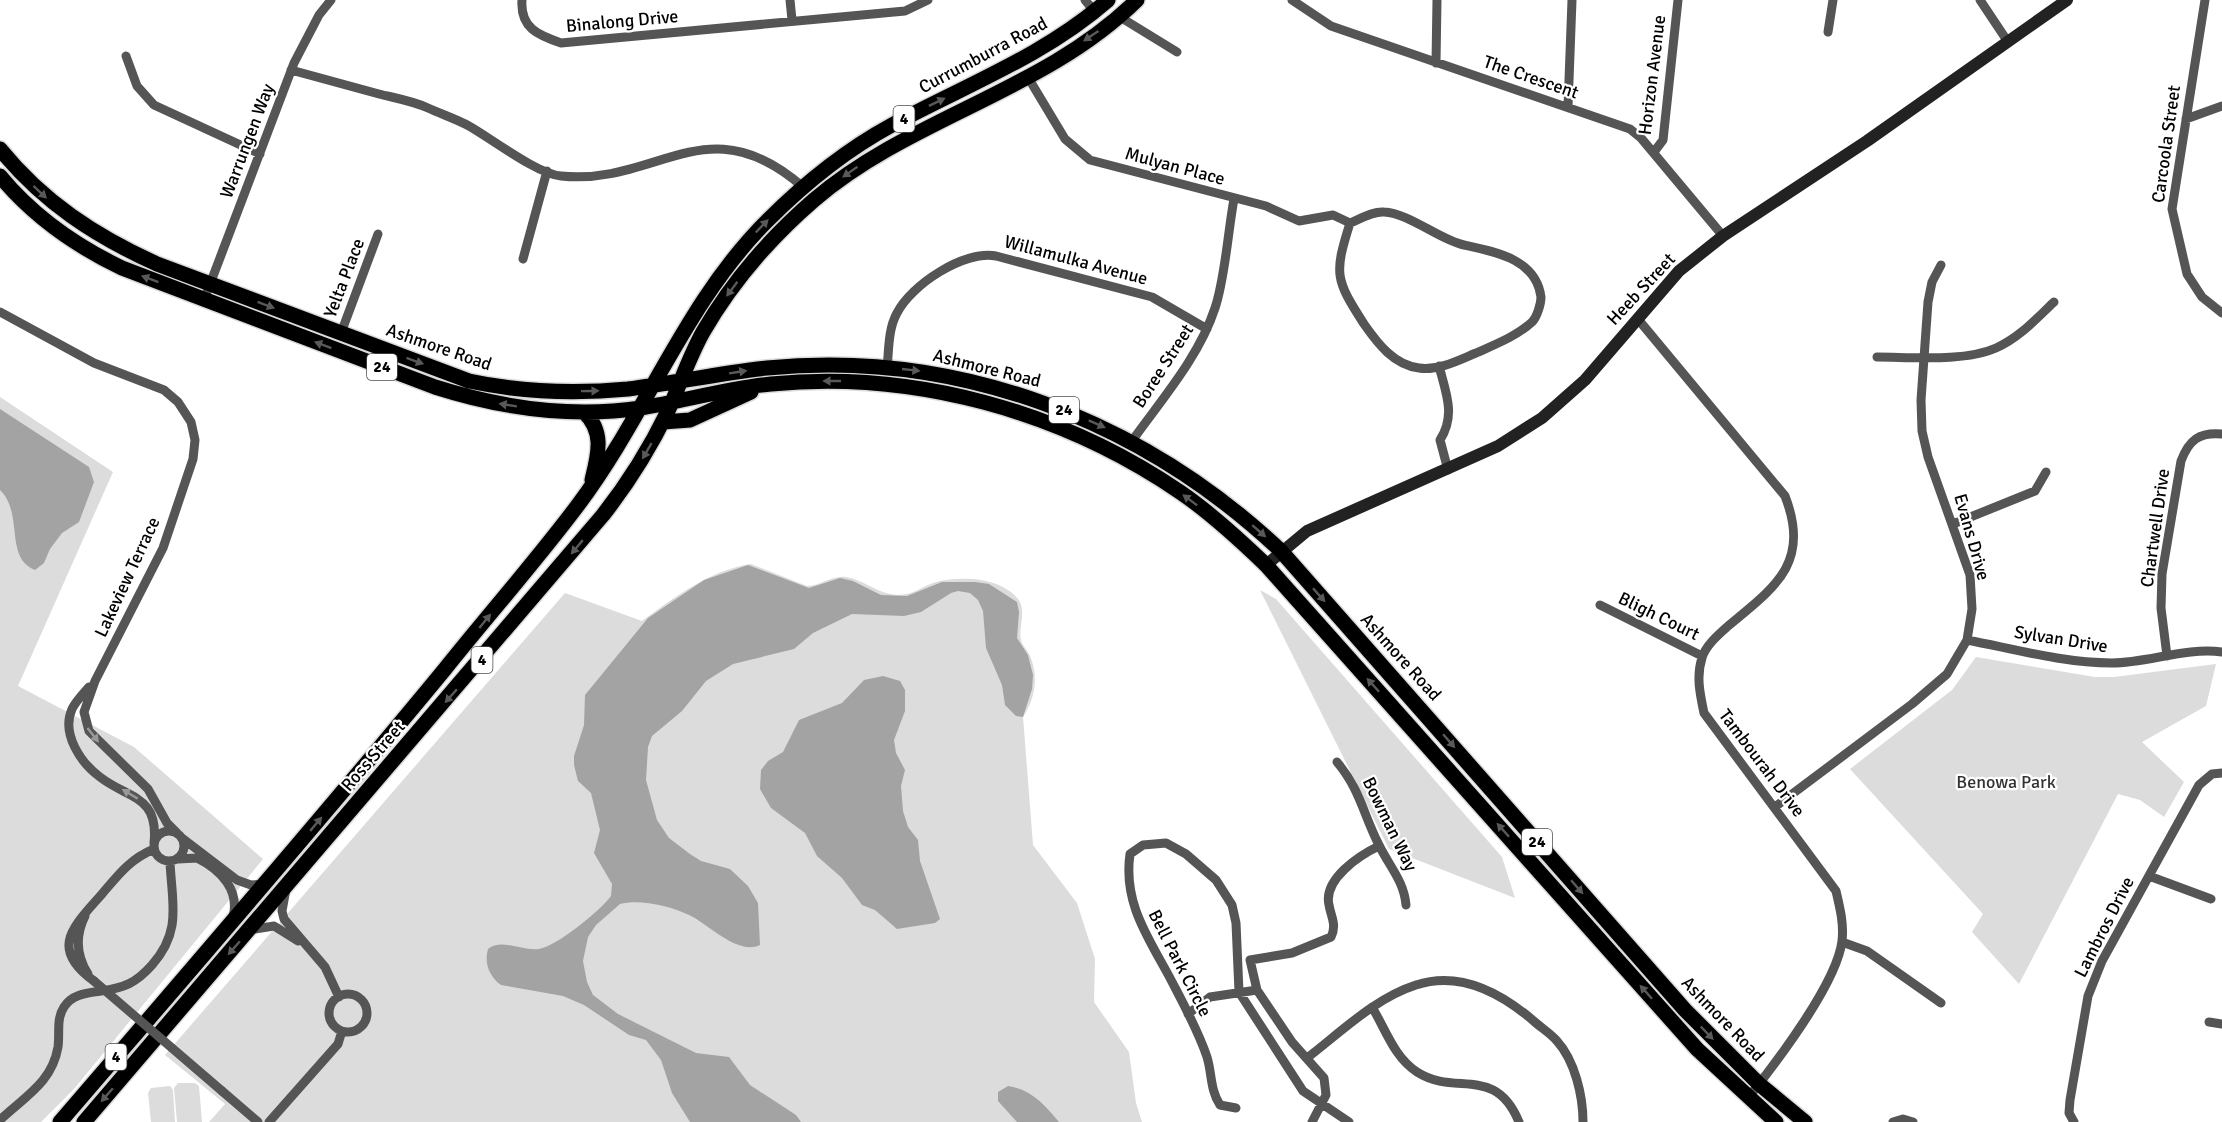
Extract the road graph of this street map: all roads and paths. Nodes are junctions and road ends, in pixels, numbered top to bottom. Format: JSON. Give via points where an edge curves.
{"nodes":[{"id":1,"x":331,"y":0,"type":"edge"},
{"id":2,"x":522,"y":0,"type":"edge"},
{"id":3,"x":790,"y":0,"type":"edge"},
{"id":4,"x":928,"y":0,"type":"edge"},
{"id":5,"x":1108,"y":0,"type":"edge"},
{"id":6,"x":1137,"y":0,"type":"edge"},
{"id":7,"x":1292,"y":0,"type":"edge"},
{"id":8,"x":1437,"y":0,"type":"edge"},
{"id":9,"x":1572,"y":0,"type":"edge"},
{"id":10,"x":1678,"y":0,"type":"edge"},
{"id":11,"x":1833,"y":0,"type":"edge"},
{"id":12,"x":1980,"y":0,"type":"edge"},
{"id":13,"x":2067,"y":0,"type":"edge"},
{"id":14,"x":2205,"y":0,"type":"edge"},
{"id":15,"x":1090,"y":6,"type":"edge"},
{"id":16,"x":1120,"y":17,"type":"junction"},
{"id":17,"x":792,"y":20,"type":"junction"},
{"id":18,"x":1828,"y":32,"type":"dead end"},
{"id":19,"x":2008,"y":42,"type":"junction"},
{"id":20,"x":1177,"y":52,"type":"dead end"},
{"id":21,"x":126,"y":56,"type":"dead end"},
{"id":22,"x":1436,"y":63,"type":"junction"},
{"id":23,"x":291,"y":70,"type":"junction"},
{"id":24,"x":1029,"y":79,"type":"junction"},
{"id":25,"x":2222,"y":106,"type":"edge"},
{"id":26,"x":1568,"y":107,"type":"junction"},
{"id":27,"x":2186,"y":119,"type":"junction"},
{"id":28,"x":0,"y":149,"type":"edge"},
{"id":29,"x":1654,"y":152,"type":"junction"},
{"id":30,"x":260,"y":154,"type":"junction"},
{"id":31,"x":547,"y":171,"type":"junction"},
{"id":32,"x":0,"y":176,"type":"edge"},
{"id":33,"x":803,"y":187,"type":"junction"},
{"id":34,"x":1234,"y":199,"type":"junction"},
{"id":35,"x":1350,"y":223,"type":"junction"},
{"id":36,"x":378,"y":234,"type":"dead end"},
{"id":37,"x":1724,"y":236,"type":"junction"},
{"id":38,"x":523,"y":259,"type":"dead end"},
{"id":39,"x":1941,"y":265,"type":"dead end"},
{"id":40,"x":211,"y":284,"type":"junction"},
{"id":41,"x":204,"y":300,"type":"junction"},
{"id":42,"x":2054,"y":302,"type":"dead end"},
{"id":43,"x":0,"y":312,"type":"edge"},
{"id":44,"x":2222,"y":313,"type":"edge"},
{"id":45,"x":1637,"y":318,"type":"junction"},
{"id":46,"x":1207,"y":329,"type":"junction"},
{"id":47,"x":341,"y":333,"type":"junction"},
{"id":48,"x":1877,"y":357,"type":"dead end"},
{"id":49,"x":1924,"y":357,"type":"junction"},
{"id":50,"x":1439,"y":366,"type":"junction"},
{"id":51,"x":887,"y":368,"type":"junction"},
{"id":52,"x":680,"y":381,"type":"junction"},
{"id":53,"x":770,"y":384,"type":"junction"},
{"id":54,"x":656,"y":385,"type":"junction"},
{"id":55,"x":672,"y":401,"type":"junction"},
{"id":56,"x":642,"y":407,"type":"junction"},
{"id":57,"x":584,"y":412,"type":"junction"},
{"id":58,"x":663,"y":422,"type":"junction"},
{"id":59,"x":2222,"y":434,"type":"edge"},
{"id":60,"x":1132,"y":441,"type":"junction"},
{"id":61,"x":1448,"y":470,"type":"junction"},
{"id":62,"x":2046,"y":472,"type":"dead end"},
{"id":63,"x":590,"y":489,"type":"junction"},
{"id":64,"x":1953,"y":524,"type":"junction"},
{"id":65,"x":1281,"y":551,"type":"junction"},
{"id":66,"x":1266,"y":565,"type":"junction"},
{"id":67,"x":1600,"y":605,"type":"dead end"},
{"id":68,"x":1967,"y":640,"type":"junction"},
{"id":69,"x":2222,"y":652,"type":"edge"},
{"id":70,"x":1702,"y":656,"type":"junction"},
{"id":71,"x":2167,"y":656,"type":"junction"},
{"id":72,"x":95,"y":681,"type":"junction"},
{"id":73,"x":72,"y":709,"type":"junction"},
{"id":74,"x":84,"y":712,"type":"junction"},
{"id":75,"x":1337,"y":762,"type":"dead end"},
{"id":76,"x":2222,"y":773,"type":"edge"},
{"id":77,"x":1775,"y":807,"type":"junction"},
{"id":78,"x":179,"y":835,"type":"junction"},
{"id":79,"x":154,"y":846,"type":"junction"},
{"id":80,"x":1379,"y":846,"type":"junction"},
{"id":81,"x":174,"y":860,"type":"junction"},
{"id":82,"x":2149,"y":876,"type":"junction"},
{"id":83,"x":265,"y":884,"type":"junction"},
{"id":84,"x":286,"y":887,"type":"junction"},
{"id":85,"x":2211,"y":899,"type":"dead end"},
{"id":86,"x":1406,"y":905,"type":"dead end"},
{"id":87,"x":231,"y":923,"type":"junction"},
{"id":88,"x":249,"y":930,"type":"junction"},
{"id":89,"x":1842,"y":942,"type":"junction"},
{"id":90,"x":315,"y":953,"type":"junction"},
{"id":91,"x":1257,"y":990,"type":"junction"},
{"id":92,"x":1239,"y":992,"type":"junction"},
{"id":93,"x":339,"y":996,"type":"junction"},
{"id":94,"x":1941,"y":1004,"type":"dead end"},
{"id":95,"x":1372,"y":1007,"type":"junction"},
{"id":96,"x":1188,"y":1014,"type":"junction"},
{"id":97,"x":2209,"y":1022,"type":"dead end"},
{"id":98,"x":2222,"y":1024,"type":"edge"},
{"id":99,"x":342,"y":1031,"type":"junction"},
{"id":100,"x":1306,"y":1058,"type":"junction"},
{"id":101,"x":1759,"y":1083,"type":"junction"},
{"id":102,"x":1748,"y":1098,"type":"junction"},
{"id":103,"x":1322,"y":1105,"type":"junction"},
{"id":104,"x":1236,"y":1108,"type":"dead end"},
{"id":105,"x":0,"y":1120,"type":"edge"},
{"id":106,"x":60,"y":1122,"type":"edge"},
{"id":107,"x":84,"y":1122,"type":"edge"},
{"id":108,"x":258,"y":1122,"type":"edge"},
{"id":109,"x":269,"y":1122,"type":"edge"},
{"id":110,"x":1312,"y":1122,"type":"edge"},
{"id":111,"x":1349,"y":1122,"type":"edge"},
{"id":112,"x":1519,"y":1122,"type":"edge"},
{"id":113,"x":1583,"y":1122,"type":"edge"},
{"id":114,"x":1776,"y":1122,"type":"edge"},
{"id":115,"x":1804,"y":1122,"type":"edge"},
{"id":116,"x":1893,"y":1122,"type":"edge"},
{"id":117,"x":1913,"y":1122,"type":"edge"},
{"id":118,"x":2074,"y":1122,"type":"edge"}],
"edges":[{"from":1,"to":23,"type":"street","name":"Warrungen Way"},
{"from":2,"to":17,"type":"street","name":"Binalong Drive","via":[[524,21],[535,34],[561,43]]},
{"from":3,"to":17,"type":"street"},
{"from":4,"to":17,"type":"street","name":"Binalong Drive","via":[[905,11]]},
{"from":5,"to":15,"type":"main road","name":"Currumburra Road","number":"4"},
{"from":6,"to":16,"type":"main road","name":"Currumburra Road","number":"4"},
{"from":7,"to":22,"type":"street","name":"The Crescent","via":[[1331,26]]},
{"from":8,"to":22,"type":"street"},
{"from":9,"to":26,"type":"street"},
{"from":10,"to":29,"type":"street","name":"Horizon Avenue","via":[[1664,140]]},
{"from":11,"to":18,"type":"street"},
{"from":12,"to":19,"type":"street"},
{"from":13,"to":19,"type":"street","name":"Heeb Street"},
{"from":14,"to":27,"type":"street","name":"Carcoola Street"},
{"from":33,"to":15,"type":"main road","name":"Currumburra Road","number":"4","one_way":true,"via":[[873,136],[1016,64]]},
{"from":16,"to":20,"type":"street"},
{"from":16,"to":24,"type":"main road","name":"Currumburra Road","number":"4","one_way":true},
{"from":19,"to":37,"type":"street","name":"Heeb Street"},
{"from":21,"to":30,"type":"street","via":[[137,86],[154,105]]},
{"from":22,"to":26,"type":"street","name":"The Crescent"},
{"from":23,"to":30,"type":"street","name":"Warrungen Way"},
{"from":23,"to":31,"type":"street","via":[[424,106]]},
{"from":24,"to":34,"type":"street","name":"Mulyan Place","via":[[1065,139],[1090,160]]},
{"from":24,"to":52,"type":"main road","name":"Currumburra Road","number":"4","one_way":true,"via":[[888,147],[814,200],[762,251],[719,306]]},
{"from":25,"to":27,"type":"street"},
{"from":26,"to":29,"type":"street","name":"The Crescent","via":[[1630,129]]},
{"from":27,"to":44,"type":"street","name":"Carcoola Street","via":[[2172,209],[2187,274],[2202,297]]},
{"from":28,"to":40,"type":"main road","name":"Ashmore Road","number":"24","one_way":true,"via":[[58,209],[94,233],[157,264]]},
{"from":29,"to":37,"type":"street","name":"The Crescent"},
{"from":30,"to":40,"type":"street","name":"Warrungen Way"},
{"from":31,"to":33,"type":"street","via":[[558,176],[594,177],[698,149],[717,149],[765,160]]},
{"from":31,"to":38,"type":"street"},
{"from":41,"to":32,"type":"main road","name":"Ashmore Road","number":"24","one_way":true,"via":[[133,273],[87,250],[48,223]]},
{"from":54,"to":33,"type":"main road","name":"Currumburra Road","number":"4","one_way":true,"via":[[710,288],[747,242]]},
{"from":34,"to":35,"type":"street","name":"Mulyan Place","via":[[1266,206],[1299,222],[1333,215]]},
{"from":34,"to":46,"type":"street","name":"Boree Street","via":[[1216,306]]},
{"from":35,"to":50,"type":"street","name":"Mulyan Place","via":[[1338,261],[1345,295],[1387,354],[1421,369]]},
{"from":35,"to":50,"type":"street","name":"Mulyan Place","via":[[1385,212],[1454,243],[1510,256],[1538,282],[1541,301],[1533,321],[1486,349]]},
{"from":36,"to":47,"type":"street","name":"Yelta Place"},
{"from":37,"to":45,"type":"street","name":"Heeb Street","via":[[1679,271]]},
{"from":39,"to":49,"type":"street","name":"Evans Drive","via":[[1932,282]]},
{"from":40,"to":41,"type":"street","name":"Warrungen Way"},
{"from":40,"to":47,"type":"main road","name":"Ashmore Road","number":"24","one_way":true},
{"from":57,"to":41,"type":"main road","name":"Ashmore Road","number":"24","one_way":true,"via":[[513,406],[452,393]]},
{"from":42,"to":49,"type":"street","via":[[2022,333],[1995,349]]},
{"from":43,"to":72,"type":"street","name":"Lakeview Terrace","via":[[94,363],[164,390],[182,406],[192,428],[193,459],[163,548]]},
{"from":45,"to":61,"type":"street","name":"Heeb Street","via":[[1558,406],[1498,446]]},
{"from":45,"to":70,"type":"street","via":[[1785,496],[1793,517],[1794,547],[1788,568],[1774,587],[1718,634]]},
{"from":46,"to":51,"type":"street","name":"Willamulka Avenue","via":[[1152,297],[996,256],[978,255],[936,276],[903,303],[893,322]]},
{"from":46,"to":60,"type":"street","name":"Boree Street"},
{"from":47,"to":54,"type":"main road","name":"Ashmore Road","number":"24","one_way":true,"via":[[469,381],[502,388],[584,391]]},
{"from":48,"to":49,"type":"street"},
{"from":49,"to":64,"type":"street","name":"Evans Drive","via":[[1922,430],[1928,458]]},
{"from":50,"to":61,"type":"street","via":[[1450,407],[1449,427],[1440,440]]},
{"from":52,"to":51,"type":"main road","name":"Ashmore Road","number":"24","one_way":true,"via":[[799,366]]},
{"from":51,"to":60,"type":"main road","name":"Ashmore Road","number":"24","one_way":true,"via":[[938,373],[989,385],[1060,408]]},
{"from":52,"to":54,"type":"main road","name":"Ashmore Road","number":"24"},
{"from":52,"to":55,"type":"main road","name":"Currumburra Road","number":"4"},
{"from":53,"to":55,"type":"main road","name":"Ashmore Road","number":"24"},
{"from":53,"to":58,"type":"main road","via":[[690,420]]},
{"from":66,"to":53,"type":"main road","name":"Ashmore Road","number":"24","one_way":true,"via":[[1214,518],[1170,486],[1122,457],[1018,412],[973,398],[905,386],[840,381]]},
{"from":54,"to":56,"type":"main road","name":"Currumburra Road","number":"4"},
{"from":55,"to":56,"type":"main road","name":"Ashmore Road","number":"24"},
{"from":55,"to":58,"type":"main road","name":"Ross Street","number":"4"},
{"from":56,"to":57,"type":"main road","name":"Ashmore Road","number":"24"},
{"from":56,"to":63,"type":"main road","name":"Ross Street","number":"4"},
{"from":57,"to":63,"type":"main road","via":[[593,421],[599,438]]},
{"from":58,"to":84,"type":"main road","name":"Ross Street","number":"4","one_way":true,"via":[[635,471],[603,515]]},
{"from":59,"to":71,"type":"street","name":"Chartwell Drive","via":[[2196,437],[2186,446],[2181,461],[2162,574],[2161,608]]},
{"from":60,"to":65,"type":"main road","name":"Ashmore Road","number":"24","one_way":true,"via":[[1189,475]]},
{"from":61,"to":65,"type":"street","name":"Heeb Street","via":[[1317,526]]},
{"from":62,"to":64,"type":"street","via":[[2035,491]]},
{"from":83,"to":63,"type":"main road","name":"Ross Street","number":"4","one_way":true,"via":[[391,736]]},
{"from":64,"to":68,"type":"street","name":"Evans Drive","via":[[1970,575],[1972,609]]},
{"from":65,"to":66,"type":"street","name":"Heeb Street"},
{"from":65,"to":101,"type":"main road","name":"Ashmore Road","number":"24","one_way":true,"via":[[1685,1010]]},
{"from":102,"to":66,"type":"main road","name":"Ashmore Road","number":"24","one_way":true,"via":[[1697,1049]]},
{"from":67,"to":70,"type":"street","name":"Bligh Court"},
{"from":68,"to":71,"type":"street","name":"Sylvan Drive","via":[[2087,662],[2114,663]]},
{"from":68,"to":77,"type":"street","name":"Evans Drive","via":[[1947,674]]},
{"from":69,"to":71,"type":"street","name":"Sylvan Drive"},
{"from":70,"to":77,"type":"street","name":"Tambourah Drive","via":[[1698,682],[1704,713]]},
{"from":72,"to":73,"type":"street","name":"Lakeview Terrace"},
{"from":72,"to":74,"type":"street","name":"Lakeview Terrace"},
{"from":73,"to":74,"type":"street"},
{"from":79,"to":73,"type":"street","one_way":true,"via":[[153,819],[140,800],[101,778],[81,756],[70,733]]},
{"from":74,"to":78,"type":"street","one_way":true,"via":[[89,731],[148,789],[167,823]]},
{"from":75,"to":80,"type":"street","name":"Bowman Way","via":[[1358,790]]},
{"from":76,"to":82,"type":"street","name":"Lambros Drive","via":[[2212,774],[2199,785]]},
{"from":77,"to":89,"type":"street","name":"Tambourah Drive","via":[[1836,891]]},
{"from":78,"to":79,"type":"street","via":[[162,833]]},
{"from":78,"to":81,"type":"street","via":[[184,849]]},
{"from":78,"to":83,"type":"street","via":[[237,880]]},
{"from":79,"to":81,"type":"street","via":[[160,859]]},
{"from":79,"to":108,"type":"street","bridge":true,"via":[[132,859],[89,909],[79,933],[83,966],[94,981]]},
{"from":80,"to":86,"type":"street","name":"Bowman Way","via":[[1402,885]]},
{"from":80,"to":91,"type":"street","via":[[1356,860],[1333,884],[1328,902],[1334,923],[1331,937],[1292,953],[1250,960]]},
{"from":81,"to":87,"type":"street","via":[[197,858],[229,884],[236,904]]},
{"from":81,"to":105,"type":"street","via":[[173,929],[165,949],[134,983],[82,993],[70,1000],[60,1016],[58,1046],[50,1072]]},
{"from":82,"to":85,"type":"street"},
{"from":82,"to":118,"type":"street","name":"Lambros Drive","via":[[2102,961],[2088,996],[2070,1100],[2069,1113]]},
{"from":83,"to":87,"type":"main road","name":"Ross Street","number":"4"},
{"from":84,"to":88,"type":"main road","name":"Ross Street","number":"4"},
{"from":84,"to":90,"type":"street","via":[[284,919]]},
{"from":87,"to":106,"type":"main road","name":"Ross Street","number":"4"},
{"from":88,"to":90,"type":"street","via":[[279,928]]},
{"from":88,"to":107,"type":"main road","name":"Ross Street","number":"4","one_way":true},
{"from":89,"to":94,"type":"street","via":[[1867,951]]},
{"from":89,"to":101,"type":"street","name":"Tambourah Drive","via":[[1836,965],[1821,994]]},
{"from":90,"to":93,"type":"street"},
{"from":91,"to":92,"type":"street"},
{"from":91,"to":100,"type":"street"},
{"from":92,"to":96,"type":"street","via":[[1210,997]]},
{"from":92,"to":96,"type":"street","name":"Bell Park Circle","via":[[1236,922],[1226,895],[1216,880],[1177,847],[1166,843],[1143,845],[1130,854],[1130,891],[1135,912]]},
{"from":92,"to":103,"type":"street","via":[[1303,1091]]},
{"from":93,"to":99,"type":"street","via":[[329,1015],[333,1025]]},
{"from":93,"to":99,"type":"street","via":[[357,997],[367,1012],[361,1028]]},
{"from":95,"to":100,"type":"street"},
{"from":95,"to":112,"type":"street","via":[[1401,1059],[1416,1071],[1431,1080],[1487,1087],[1513,1106]]},
{"from":95,"to":113,"type":"street","via":[[1418,984],[1449,980],[1474,984],[1497,996],[1520,1009],[1558,1041],[1578,1087]]},
{"from":96,"to":104,"type":"street","name":"Bell Park Circle","via":[[1207,1056],[1214,1095],[1220,1105]]},
{"from":97,"to":98,"type":"street"},
{"from":99,"to":109,"type":"street","via":[[335,1047]]},
{"from":100,"to":103,"type":"street","via":[[1326,1084]]},
{"from":101,"to":102,"type":"street","name":"Tambourah Drive"},
{"from":101,"to":115,"type":"main road","name":"Ashmore Road","number":"24"},
{"from":102,"to":114,"type":"main road","name":"Ashmore Road","number":"24"},
{"from":103,"to":110,"type":"street"},
{"from":103,"to":111,"type":"street"},
{"from":116,"to":117,"type":"street"}]}
